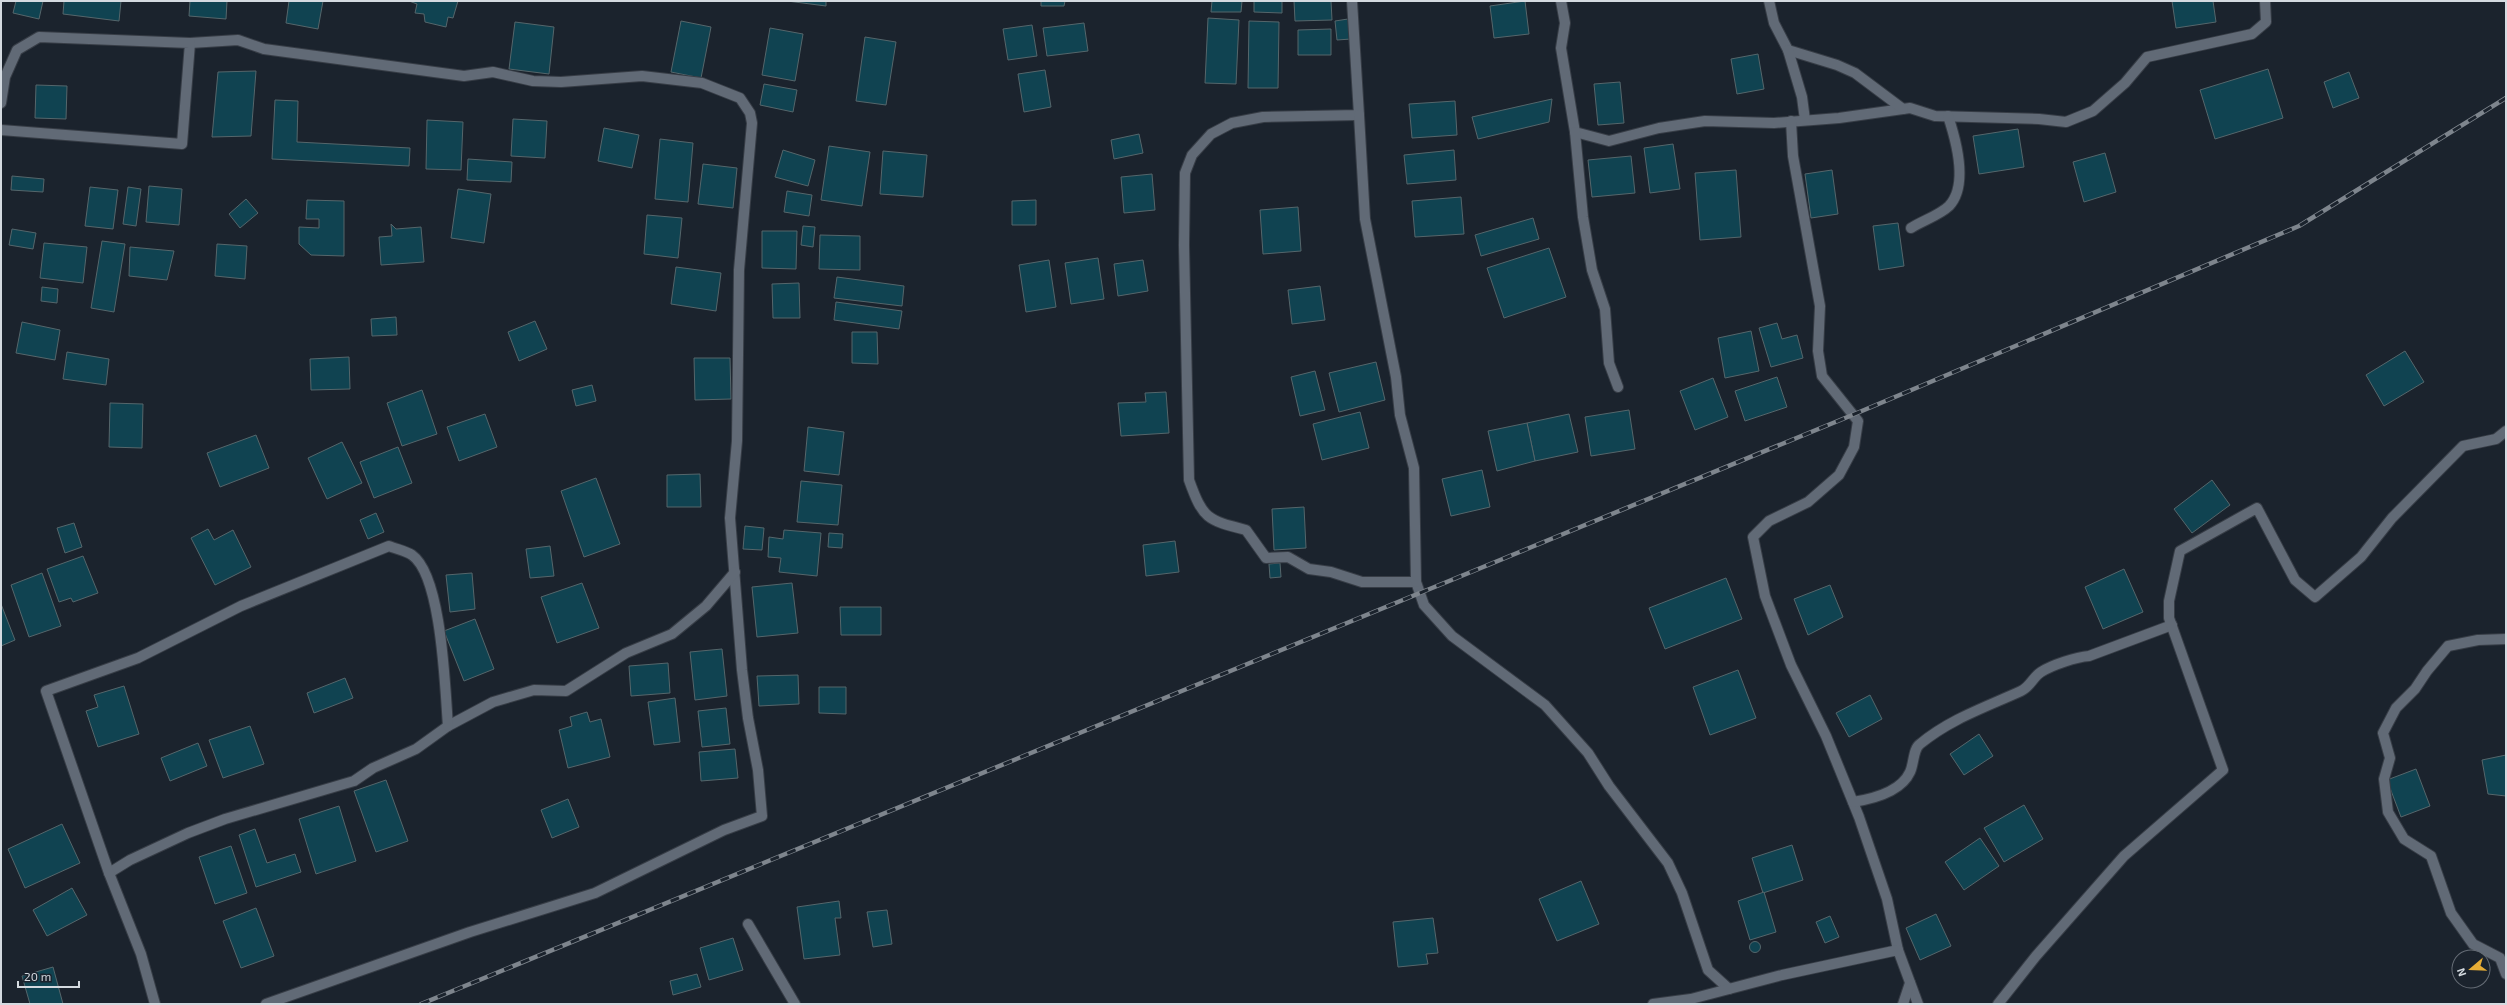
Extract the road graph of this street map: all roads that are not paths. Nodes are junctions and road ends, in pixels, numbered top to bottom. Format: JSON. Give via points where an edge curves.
{"nodes":[{"id":1,"x":1352,"y":1,"type":"edge"},
{"id":2,"x":1561,"y":1,"type":"edge"},
{"id":3,"x":1769,"y":1,"type":"edge"},
{"id":4,"x":2265,"y":1,"type":"edge"},
{"id":5,"x":190,"y":43,"type":"junction"},
{"id":6,"x":1788,"y":50,"type":"junction"},
{"id":7,"x":1,"y":104,"type":"edge"},
{"id":8,"x":1903,"y":109,"type":"junction"},
{"id":9,"x":1359,"y":115,"type":"junction"},
{"id":10,"x":1948,"y":116,"type":"junction"},
{"id":11,"x":1805,"y":120,"type":"junction"},
{"id":12,"x":1791,"y":122,"type":"junction"},
{"id":13,"x":1,"y":130,"type":"edge"},
{"id":14,"x":1574,"y":132,"type":"junction"},
{"id":15,"x":1910,"y":228,"type":"dead end"},
{"id":16,"x":1618,"y":387,"type":"dead end"},
{"id":17,"x":2506,"y":431,"type":"edge"},
{"id":18,"x":735,"y":572,"type":"junction"},
{"id":19,"x":1416,"y":582,"type":"junction"},
{"id":20,"x":2172,"y":625,"type":"junction"},
{"id":21,"x":2506,"y":640,"type":"edge"},
{"id":22,"x":448,"y":726,"type":"junction"},
{"id":23,"x":1853,"y":802,"type":"junction"},
{"id":24,"x":109,"y":872,"type":"junction"},
{"id":25,"x":748,"y":924,"type":"dead end"},
{"id":26,"x":1898,"y":950,"type":"junction"},
{"id":27,"x":2506,"y":974,"type":"edge"},
{"id":28,"x":1910,"y":983,"type":"junction"},
{"id":29,"x":1729,"y":989,"type":"junction"},
{"id":30,"x":155,"y":1004,"type":"edge"},
{"id":31,"x":266,"y":1004,"type":"edge"},
{"id":32,"x":795,"y":1004,"type":"edge"},
{"id":33,"x":1653,"y":1004,"type":"edge"},
{"id":34,"x":1903,"y":1004,"type":"edge"},
{"id":35,"x":1918,"y":1004,"type":"edge"},
{"id":36,"x":1998,"y":1004,"type":"edge"}],
"edges":[{"from":1,"to":9,"type":"street"},
{"from":2,"to":14,"type":"street","via":[[1565,22],[1561,48]]},
{"from":3,"to":6,"type":"street","via":[[1774,23]]},
{"from":4,"to":10,"type":"street","via":[[2266,22],[2252,34],[2147,57],[2125,83],[2092,111],[2066,122]]},
{"from":5,"to":7,"type":"street","via":[[39,37],[17,50],[5,77]]},
{"from":5,"to":13,"type":"street","via":[[182,144]]},
{"from":5,"to":18,"type":"street","via":[[238,40],[264,49],[464,76],[493,72],[533,81],[561,82],[642,76],[702,83],[740,98],[750,113],[752,123],[739,270],[737,441],[730,518]]},
{"from":6,"to":8,"type":"street","via":[[1855,73]]},
{"from":6,"to":11,"type":"street","via":[[1802,97]]},
{"from":8,"to":10,"type":"street"},
{"from":8,"to":11,"type":"street"},
{"from":9,"to":19,"type":"street","via":[[1365,219],[1396,378],[1400,415],[1414,468]]},
{"from":9,"to":19,"type":"street","via":[[1263,117],[1232,123],[1212,134],[1192,155],[1185,173],[1184,246],[1189,480],[1199,508],[1217,523],[1246,530],[1266,558],[1288,557],[1309,569],[1331,572],[1362,582]]},
{"from":10,"to":15,"type":"street","via":[[1954,135],[1958,190],[1948,206]]},
{"from":11,"to":12,"type":"street"},
{"from":12,"to":14,"type":"street","via":[[1705,121],[1659,128],[1609,141]]},
{"from":12,"to":23,"type":"street","via":[[1793,156],[1820,306],[1818,351],[1822,376],[1858,421],[1854,447],[1839,475],[1808,502],[1769,521],[1753,537],[1765,596],[1791,665],[1826,736]]},
{"from":14,"to":16,"type":"street","via":[[1583,217],[1592,270],[1605,310],[1609,363]]},
{"from":17,"to":20,"type":"street","via":[[2496,438],[2463,446],[2392,518],[2361,557],[2315,597],[2294,580],[2257,508],[2180,551],[2169,602]]},
{"from":18,"to":22,"type":"street","via":[[706,606],[672,634],[626,653],[566,692],[534,690],[493,702]]},
{"from":18,"to":31,"type":"street","via":[[742,670],[758,770],[762,816],[717,833],[596,893],[470,932]]},
{"from":19,"to":29,"type":"street","via":[[1424,605],[1452,636],[1545,706],[1588,754],[1668,863],[1682,893],[1708,970]]},
{"from":20,"to":23,"type":"street","via":[[2089,656],[2076,657],[2041,672],[2023,690],[1979,708],[1938,730],[1917,745],[1910,773],[1902,783],[1877,798]]},
{"from":20,"to":36,"type":"street","via":[[2223,770],[2124,856],[2036,956]]},
{"from":21,"to":27,"type":"street","via":[[2478,640],[2448,646],[2415,689],[2396,708],[2383,734],[2390,758],[2384,779],[2388,812],[2404,839],[2431,856],[2451,913],[2473,944],[2500,958]]},
{"from":22,"to":24,"type":"street","via":[[416,749],[373,768],[354,781],[225,819],[188,833]]},
{"from":22,"to":24,"type":"street","via":[[438,611],[427,578],[412,555],[389,546],[241,606],[138,658],[46,691]]},
{"from":23,"to":26,"type":"street","via":[[1887,900]]},
{"from":24,"to":30,"type":"street","via":[[141,954]]},
{"from":25,"to":32,"type":"street"},
{"from":26,"to":28,"type":"street"},
{"from":26,"to":29,"type":"street"},
{"from":28,"to":34,"type":"street"},
{"from":28,"to":35,"type":"street"},
{"from":29,"to":33,"type":"street","via":[[1691,999]]}]}
